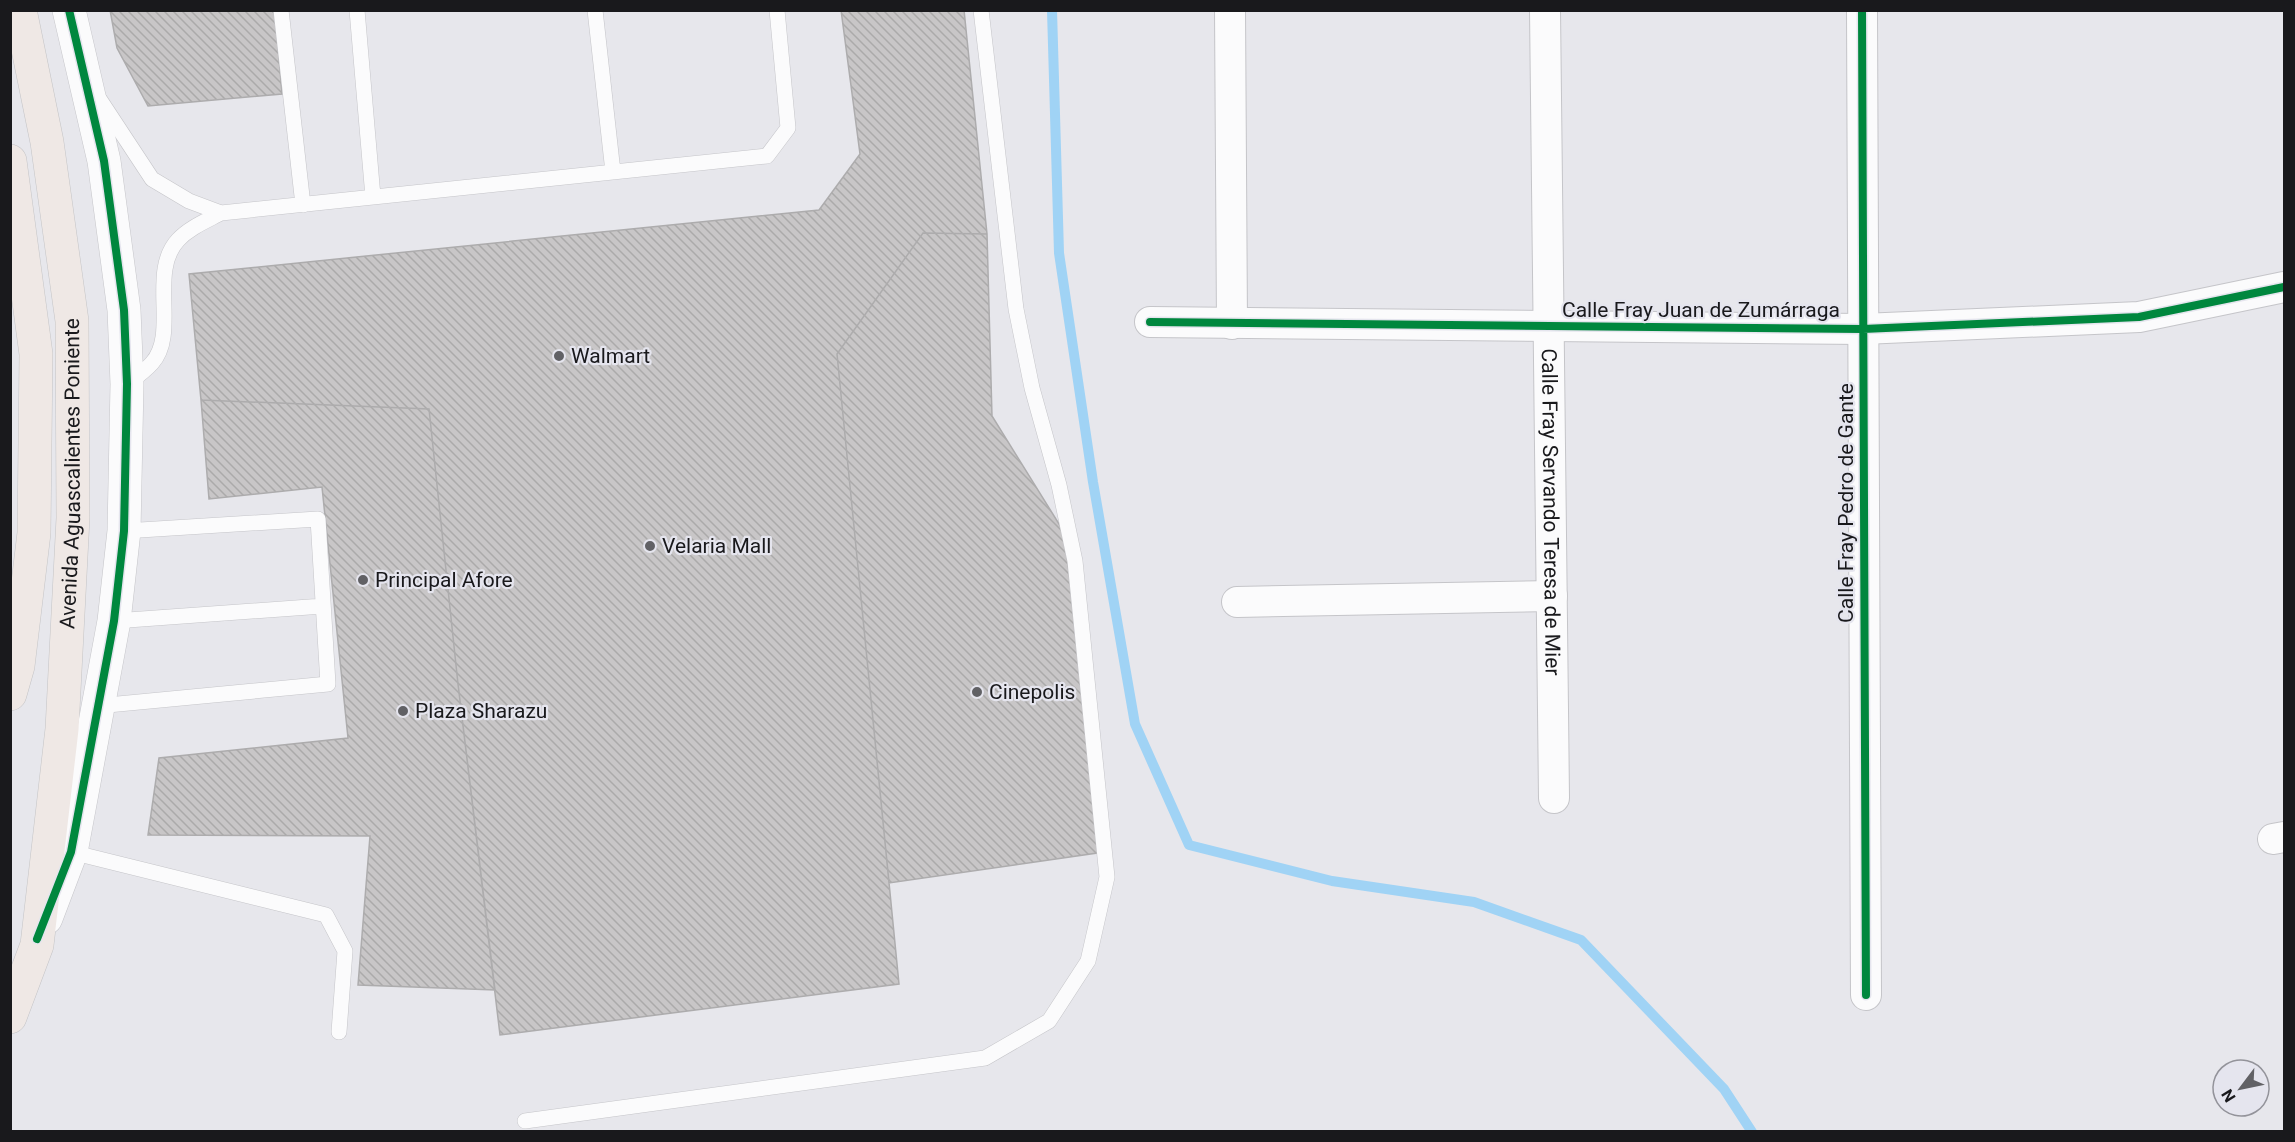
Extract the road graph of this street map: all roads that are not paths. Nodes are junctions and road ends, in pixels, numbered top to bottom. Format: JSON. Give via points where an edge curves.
{"nodes":[{"id":1,"x":20,"y":10,"type":"edge"},
{"id":2,"x":69,"y":10,"type":"edge"},
{"id":3,"x":281,"y":10,"type":"edge"},
{"id":4,"x":357,"y":10,"type":"edge"},
{"id":5,"x":595,"y":10,"type":"edge"},
{"id":6,"x":777,"y":10,"type":"edge"},
{"id":7,"x":981,"y":10,"type":"edge"},
{"id":8,"x":1230,"y":10,"type":"edge"},
{"id":9,"x":1545,"y":10,"type":"edge"},
{"id":10,"x":1862,"y":10,"type":"edge"},
{"id":11,"x":84,"y":75,"type":"junction"},
{"id":12,"x":10,"y":161,"type":"edge"},
{"id":13,"x":613,"y":172,"type":"junction"},
{"id":14,"x":373,"y":197,"type":"junction"},
{"id":15,"x":303,"y":205,"type":"junction"},
{"id":16,"x":220,"y":213,"type":"junction"},
{"id":17,"x":2284,"y":287,"type":"edge"},
{"id":18,"x":1150,"y":322,"type":"dead end"},
{"id":19,"x":1232,"y":324,"type":"junction"},
{"id":20,"x":1548,"y":326,"type":"junction"},
{"id":21,"x":1863,"y":329,"type":"junction"},
{"id":22,"x":127,"y":384,"type":"junction"},
{"id":23,"x":124,"y":531,"type":"junction"},
{"id":24,"x":1552,"y":596,"type":"junction"},
{"id":25,"x":1237,"y":602,"type":"dead end"},
{"id":26,"x":323,"y":606,"type":"junction"},
{"id":27,"x":114,"y":621,"type":"junction"},
{"id":28,"x":14,"y":680,"type":"edge"},
{"id":29,"x":97,"y":706,"type":"junction"},
{"id":30,"x":1554,"y":798,"type":"dead end"},
{"id":31,"x":72,"y":852,"type":"junction"},
{"id":32,"x":37,"y":939,"type":"junction"},
{"id":33,"x":1866,"y":995,"type":"dead end"},
{"id":34,"x":10,"y":1017,"type":"edge"},
{"id":35,"x":339,"y":1032,"type":"dead end"},
{"id":36,"x":525,"y":1120,"type":"dead end"}],
"edges":[{"from":1,"to":32,"type":"main road","name":"Avenida Aguascalientes Poniente","via":[[47,141],[72,321],[73,518],[62,729]]},
{"from":2,"to":11,"type":"street","name":"Avenida Aguascalientes Poniente"},
{"from":3,"to":15,"type":"lane"},
{"from":4,"to":14,"type":"lane"},
{"from":5,"to":13,"type":"lane"},
{"from":6,"to":13,"type":"lane","via":[[788,128],[766,156]]},
{"from":7,"to":36,"type":"lane","via":[[1016,309],[1075,561],[1107,878],[1088,961],[1049,1021],[985,1058]]},
{"from":8,"to":19,"type":"street"},
{"from":9,"to":20,"type":"street","name":"Calle Fray Servando Teresa de Mier"},
{"from":10,"to":21,"type":"street","name":"Calle Fray Pedro de Gante"},
{"from":11,"to":16,"type":"lane","via":[[152,178],[189,201]]},
{"from":11,"to":22,"type":"street","name":"Avenida Aguascalientes Poniente","via":[[104,161],[124,310]]},
{"from":12,"to":28,"type":"main road","name":"Avenida Aguascalientes Poniente","via":[[36,354],[34,533]]},
{"from":13,"to":14,"type":"lane"},
{"from":14,"to":15,"type":"lane"},
{"from":15,"to":16,"type":"lane"},
{"from":16,"to":22,"type":"lane","via":[[177,241],[164,269],[163,340],[153,362]]},
{"from":17,"to":21,"type":"street","name":"Calle Fray Juan de Zumárraga","via":[[2139,317]]},
{"from":18,"to":19,"type":"street","name":"Calle Fray Juan de Zumárraga"},
{"from":19,"to":20,"type":"street","name":"Calle Fray Juan de Zumárraga"},
{"from":20,"to":21,"type":"street","name":"Calle Fray Juan de Zumárraga"},
{"from":20,"to":24,"type":"street","name":"Calle Fray Servando Teresa de Mier"},
{"from":21,"to":33,"type":"street","name":"Calle Fray Pedro de Gante"},
{"from":22,"to":23,"type":"street","name":"Avenida Aguascalientes Poniente"},
{"from":23,"to":26,"type":"lane","via":[[318,519]]},
{"from":23,"to":27,"type":"street","name":"Avenida Aguascalientes Poniente"},
{"from":24,"to":25,"type":"street"},
{"from":24,"to":30,"type":"street","name":"Calle Fray Servando Teresa de Mier"},
{"from":26,"to":27,"type":"lane"},
{"from":26,"to":29,"type":"lane","via":[[328,684]]},
{"from":27,"to":29,"type":"street","name":"Avenida Aguascalientes Poniente"},
{"from":29,"to":31,"type":"street","name":"Avenida Aguascalientes Poniente"},
{"from":31,"to":32,"type":"street","name":"Avenida Aguascalientes Poniente"},
{"from":31,"to":35,"type":"lane","via":[[326,915],[345,951]]},
{"from":32,"to":34,"type":"main road","name":"Avenida Aguascalientes Poniente"}]}
